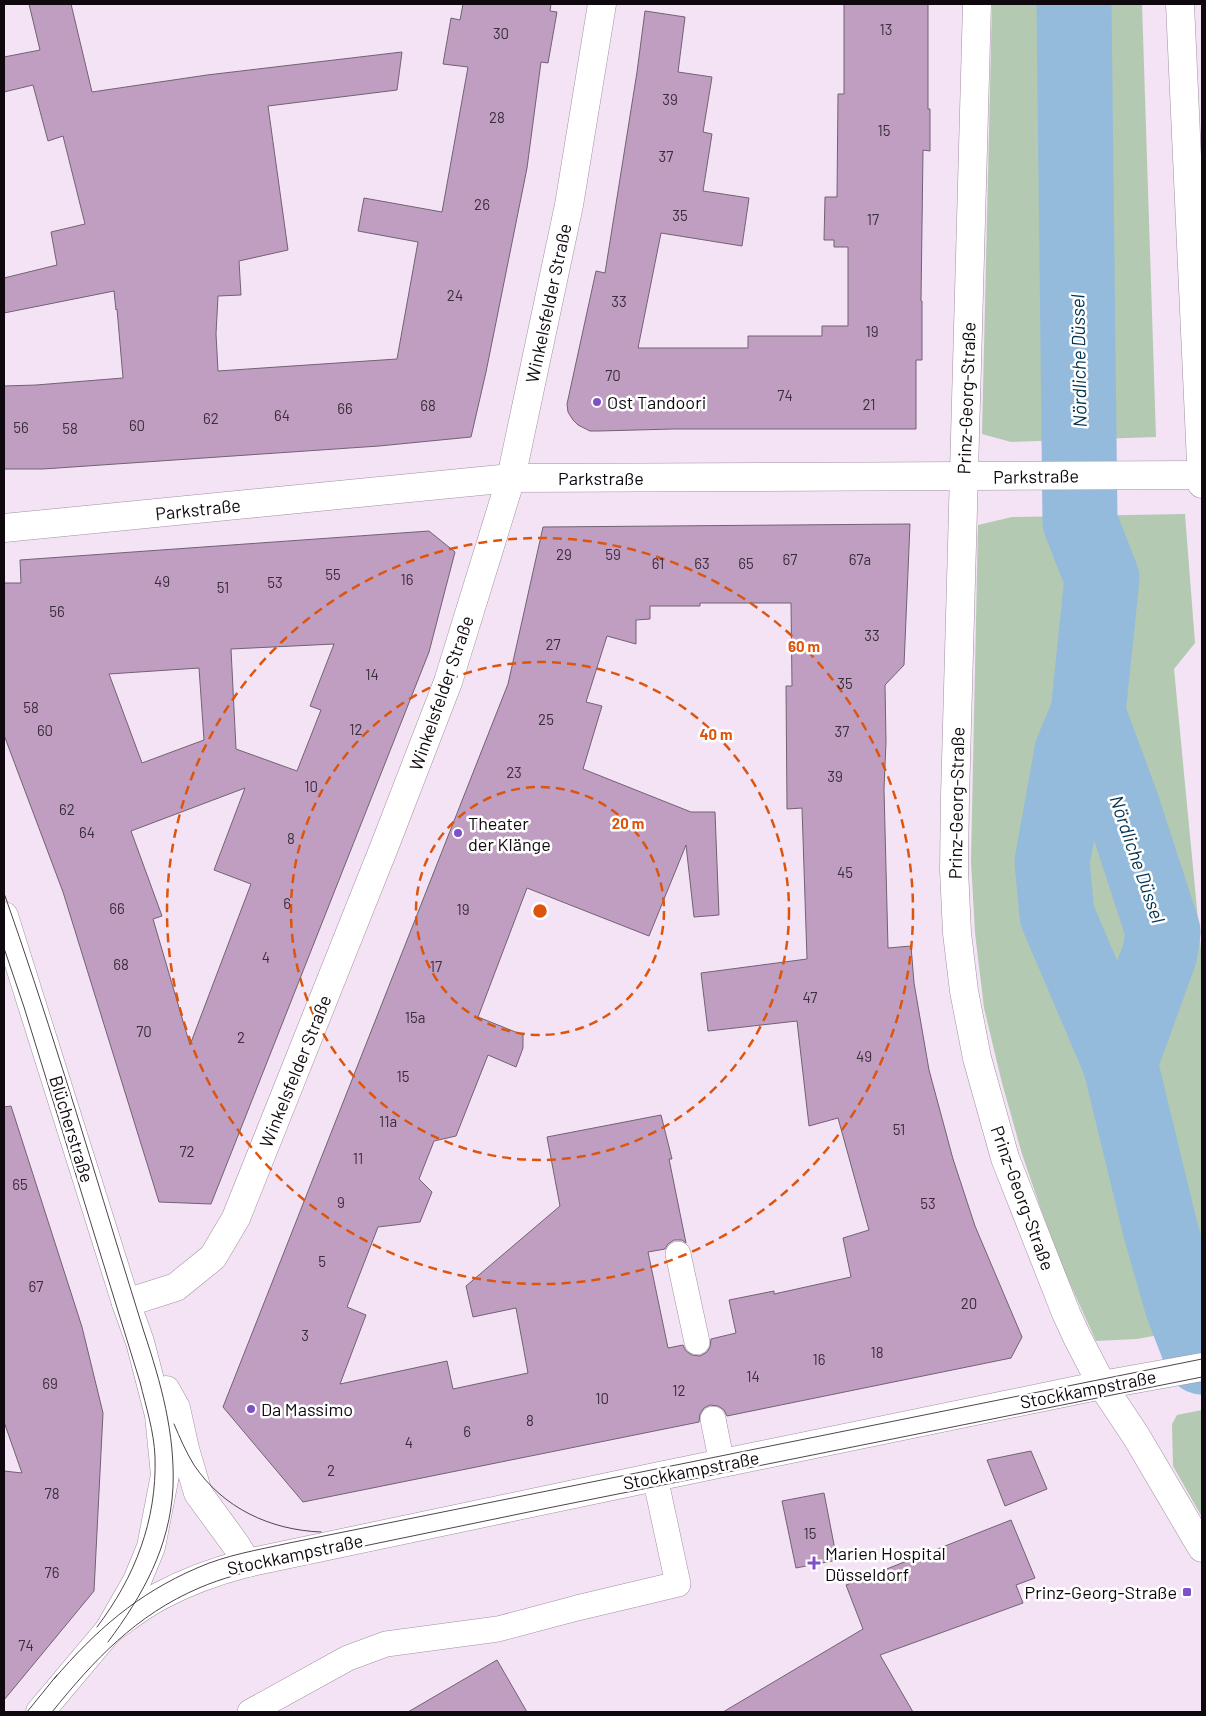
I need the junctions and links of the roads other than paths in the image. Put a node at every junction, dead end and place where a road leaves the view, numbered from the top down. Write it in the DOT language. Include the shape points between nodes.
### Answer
graph roads {
  1 [pos="602,4"];
  2 [pos="977,4"];
  3 [pos="1180,4"];
  4 [pos="1202,475"];
  5 [pos="964,476"];
  6 [pos="510,478"];
  7 [pos="1202,484"];
  8 [pos="4,528"];
  9 [pos="5,921"];
  10 [pos="678,1254"];
  11 [pos="126,1303"];
  12 [pos="140,1342"];
  13 [pos="697,1342"];
  14 [pos="1202,1367"];
  15 [pos="1102,1385"];
  16 [pos="713,1419"];
  17 [pos="722,1464"];
  18 [pos="655,1477"];
  19 [pos="1202,1548"];
  20 [pos="247,1563"];
  21 [pos="108,1630"];
  22 [pos="40,1712"];
  23 [pos="250,1712"];
  1 -- 6 [label="street, Winkelsfelder Straße" via="569,205"];
  2 -- 5 [label="street, Prinz-Georg-Straße"];
  3 -- 4 [label="street"];
  4 -- 5 [label="street, Parkstraße"];
  4 -- 7 [label="street"];
  5 -- 6 [label="street, Parkstraße"];
  5 -- 15 [label="street, Prinz-Georg-Straße" via="954,869 964,991 977,1058 1005,1158 1066,1313"];
  6 -- 8 [label="street, Parkstraße"];
  6 -- 11 [label="street, Winkelsfelder Straße" via="448,682 236,1218 213,1257 176,1287"];
  9 -- 11 [label="street, Blücherstraße"];
  10 -- 13 [label="lane"];
  11 -- 12 [label="street, Blücherstraße"];
  12 -- 20 [label="street" via="176,1408 198,1493"];
  12 -- 21 [label="street" via="159,1415 165,1476 151,1547 137,1581"];
  14 -- 15 [label="street, Stockkampstraße"];
  15 -- 17 [label="street, Stockkampstraße"];
  15 -- 19 [label="street, Prinz-Georg-Straße"];
  16 -- 17 [label="lane"];
  17 -- 18 [label="street, Stockkampstraße"];
  18 -- 20 [label="street, Stockkampstraße"];
  18 -- 23 [label="lane" via="678,1584 498,1629 386,1644 348,1658"];
  20 -- 21 [label="street, Stockkampstraße" via="214,1572 158,1596"];
  21 -- 22 [label="street"];
}
